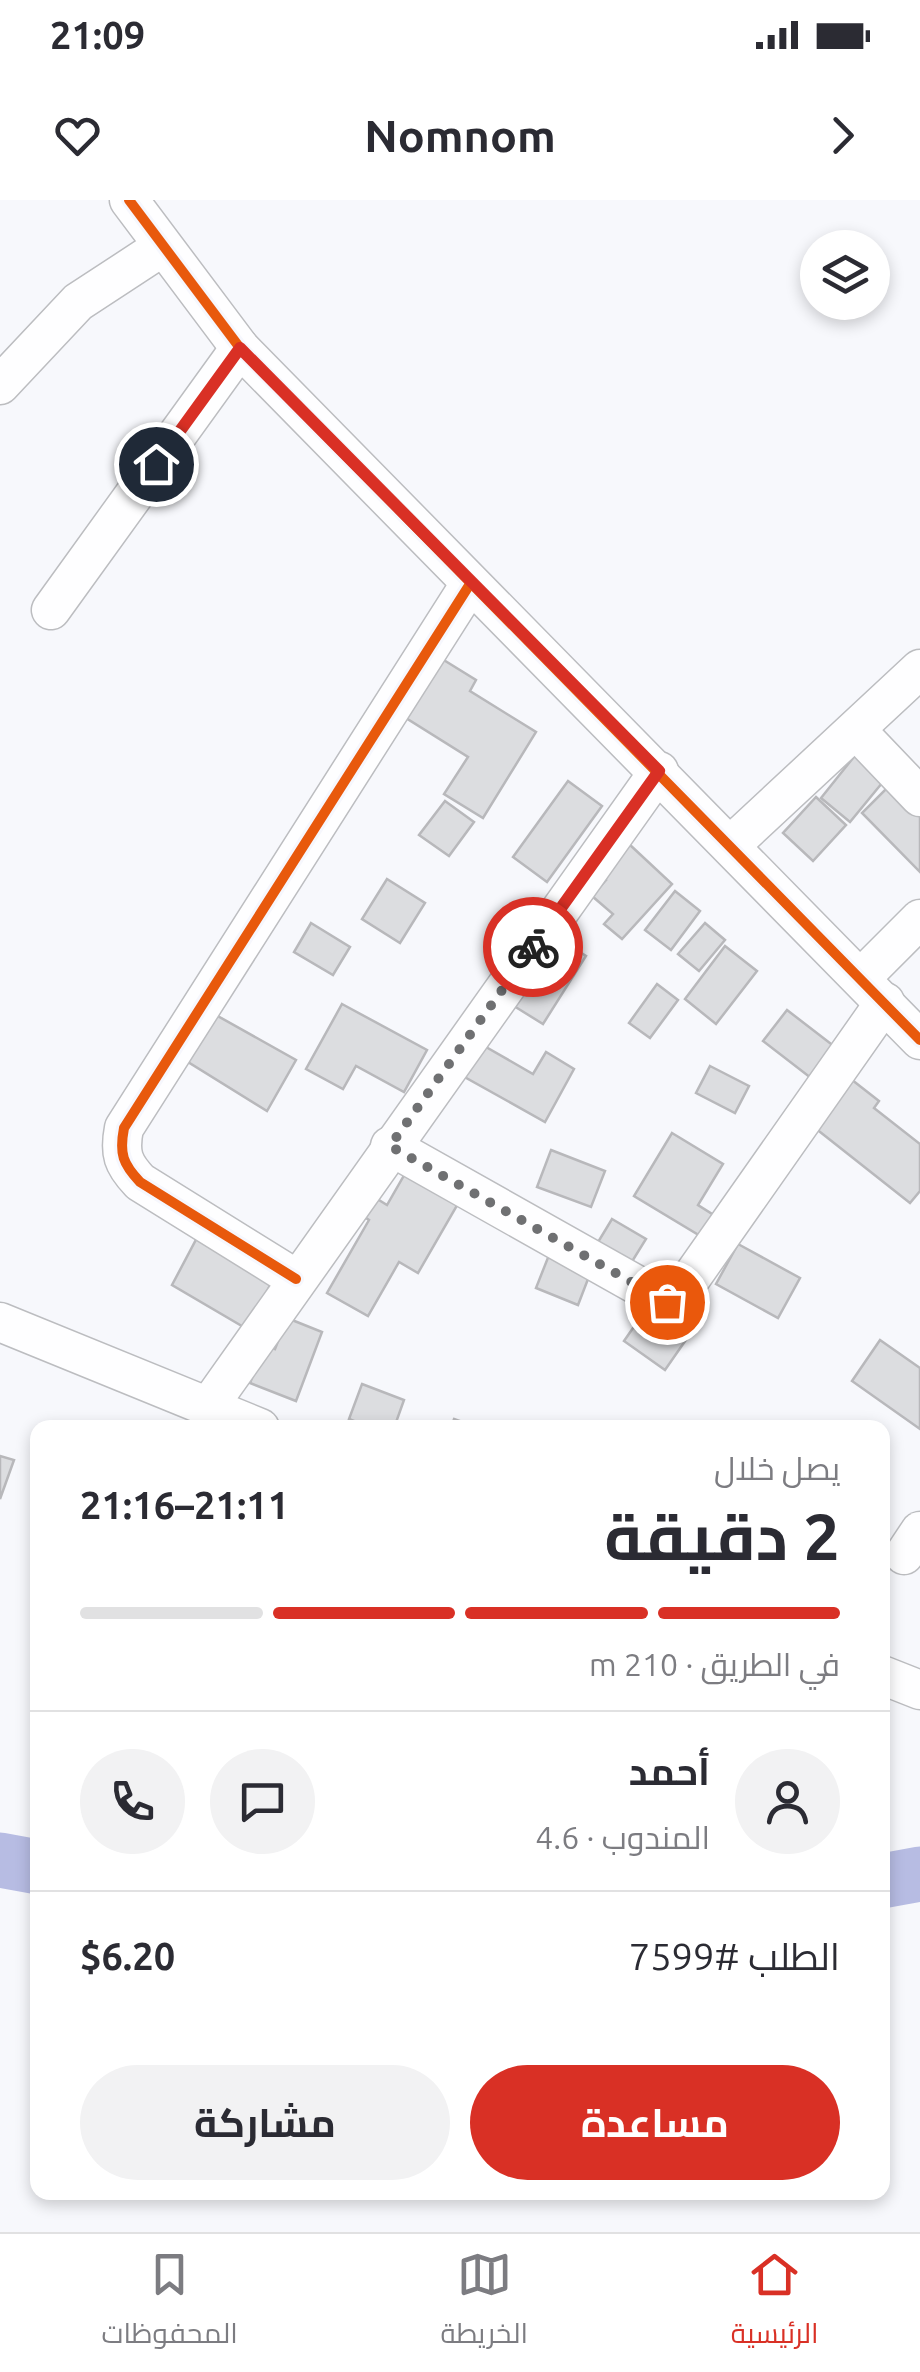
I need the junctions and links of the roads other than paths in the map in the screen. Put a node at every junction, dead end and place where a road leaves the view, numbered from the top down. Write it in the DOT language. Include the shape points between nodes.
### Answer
graph roads {
  1 [pos="129,200"];
  2 [pos="162,247"];
  3 [pos="240,348"];
  4 [pos="0,385"];
  5 [pos="470,584"];
  6 [pos="51,610"];
  7 [pos="920,669"];
  8 [pos="856,730"];
  9 [pos="659,771"];
  10 [pos="920,797"];
  11 [pos="732,844"];
  12 [pos="920,918"];
  13 [pos="873,989"];
  14 [pos="920,1040"];
  15 [pos="390,1146"];
  16 [pos="296,1279"];
  17 [pos="0,1322"];
  18 [pos="208,1407"];
  19 [pos="240,1420"];
  20 [pos="890,1677"];
  21 [pos="920,1690"];
  1 -- 2 [label="street"];
  2 -- 3 [label="street"];
  2 -- 4 [label="street" via="78,302"];
  3 -- 5 [label="street"];
  3 -- 6 [label="street"];
  5 -- 9 [label="street"];
  5 -- 16 [label="street" via="124,1128 119,1151 140,1182"];
  7 -- 8 [label="street"];
  8 -- 10 [label="street"];
  8 -- 11 [label="street"];
  9 -- 11 [label="street"];
  9 -- 15 [label="street"];
  11 -- 13 [label="street"];
  12 -- 13 [label="street"];
  13 -- 14 [label="street"];
  13 -- 15 [label="street" via="682,1291 667,1302"];
  15 -- 16 [label="street"];
  16 -- 18 [label="street"];
  17 -- 18 [label="street"];
  18 -- 19 [label="street"];
  20 -- 21 [label="street"];
}
